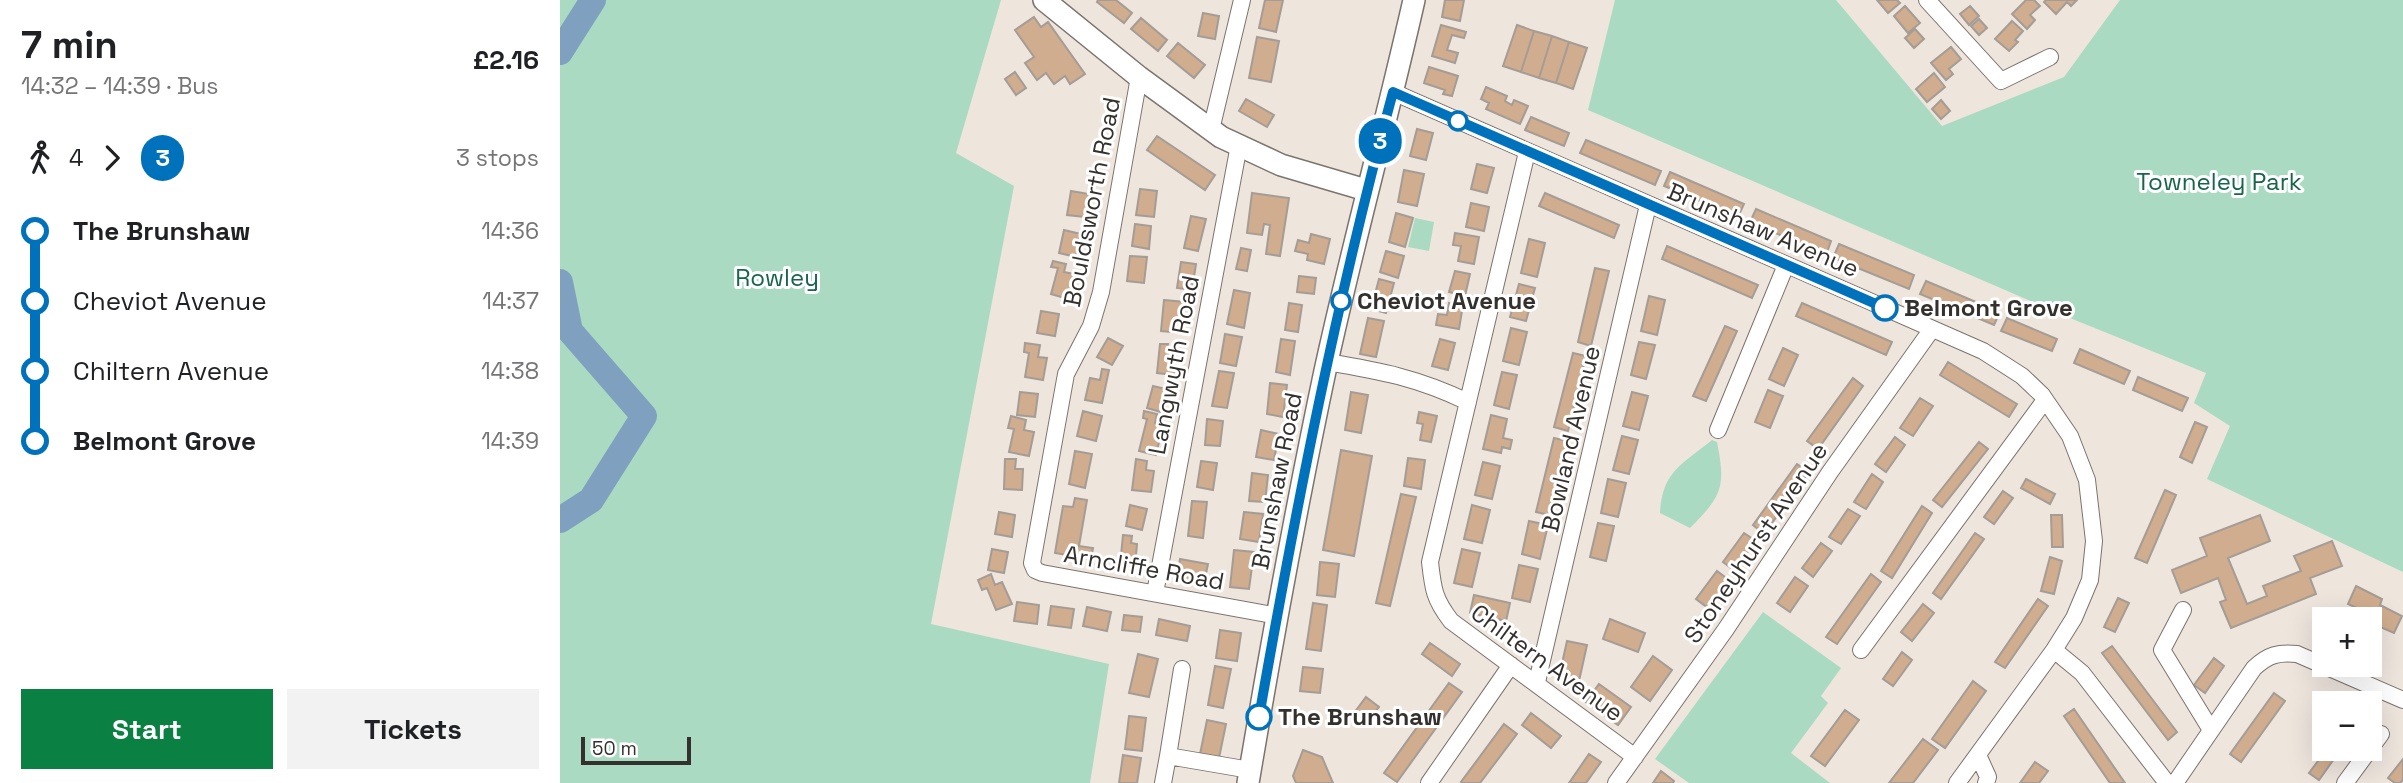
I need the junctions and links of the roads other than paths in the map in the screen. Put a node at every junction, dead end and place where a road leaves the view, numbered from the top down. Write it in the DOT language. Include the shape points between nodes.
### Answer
graph roads {
  1 [pos="1044,0"];
  2 [pos="1242,0"];
  3 [pos="1413,0"];
  4 [pos="1927,0"];
  5 [pos="1068,9"];
  6 [pos="2050,57"];
  7 [pos="1139,77"];
  8 [pos="1393,92"];
  9 [pos="1211,130"];
  10 [pos="1239,145"];
  11 [pos="1527,152"];
  12 [pos="1366,190"];
  13 [pos="1648,205"];
  14 [pos="1786,265"];
  15 [pos="1933,329"];
  16 [pos="1327,362"];
  17 [pos="2045,400"];
  18 [pos="1468,402"];
  19 [pos="1718,430"];
  20 [pos="1042,573"];
  21 [pos="1155,593"];
  22 [pos="2183,610"];
  23 [pos="1278,616"];
  24 [pos="1861,650"];
  25 [pos="2053,650"];
  26 [pos="1511,665"];
  27 [pos="1182,669"];
  28 [pos="1537,682"];
  29 [pos="2403,700"];
  30 [pos="2211,730"];
  31 [pos="1978,755"];
  32 [pos="1168,756"];
  33 [pos="1635,757"];
  34 [pos="2361,761"];
  35 [pos="1249,776"];
  36 [pos="1163,783"];
  37 [pos="1429,783"];
  38 [pos="1616,783"];
  39 [pos="1957,783"];
  40 [pos="1986,783"];
  41 [pos="2167,783"];
  42 [pos="2175,783"];
  43 [pos="2345,783"];
  1 -- 5 [label="street"];
  2 -- 9 [label="street"];
  3 -- 8 [label="street, Brunshaw Road"];
  4 -- 6 [label="street" via="2001,81"];
  5 -- 7 [label="street"];
  7 -- 9 [label="street"];
  7 -- 20 [label="street, Bouldsworth Road" via="1101,292 1091,326 1066,374 1032,563"];
  8 -- 11 [label="street, Brunshaw Avenue"];
  8 -- 12 [label="street, Brunshaw Road"];
  9 -- 10 [label="street"];
  10 -- 12 [label="street" via="1281,165"];
  10 -- 21 [label="street, Langwyth Road"];
  11 -- 13 [label="street, Brunshaw Avenue"];
  11 -- 18 [label="street, Chiltern Avenue"];
  12 -- 16 [label="street, Brunshaw Road"];
  13 -- 14 [label="street, Brunshaw Avenue"];
  13 -- 28 [label="street, Bowland Avenue"];
  14 -- 15 [label="street, Brunshaw Avenue"];
  14 -- 19 [label="street"];
  15 -- 17 [label="street, Brunshaw Avenue" via="1993,357 2022,376"];
  15 -- 33 [label="street, Stoneyhurst Avenue"];
  16 -- 18 [label="street" via="1384,371 1433,385"];
  16 -- 23 [label="street, Brunshaw Road"];
  17 -- 24 [label="street"];
  17 -- 25 [label="street, Brunshaw Avenue" via="2070,436 2087,480 2094,541 2090,580 2074,618"];
  18 -- 26 [label="street, Chiltern Avenue" via="1430,562 1433,584 1437,603 1451,621"];
  20 -- 21 [label="street, Arncliffe Road"];
  21 -- 23 [label="street, Arncliffe Road"];
  22 -- 30 [label="street" via="2162,650"];
  23 -- 35 [label="street, Brunshaw Road"];
  25 -- 31 [label="street, Brunshaw Avenue"];
  25 -- 41 [label="street" via="2082,673"];
  26 -- 28 [label="street, Chiltern Avenue"];
  26 -- 37 [label="street"];
  27 -- 32 [label="street"];
  28 -- 33 [label="street, Chiltern Avenue"];
  29 -- 30 [label="street" via="2297,654 2280,652 2254,668"];
  30 -- 42 [label="street"];
  31 -- 39 [label="street, Brunshaw Avenue"];
  31 -- 40 [label="street" via="1988,777"];
  32 -- 35 [label="street"];
  32 -- 36 [label="street"];
  33 -- 38 [label="street, Stoneyhurst Avenue"];
  34 -- 43 [label="street"];
}
